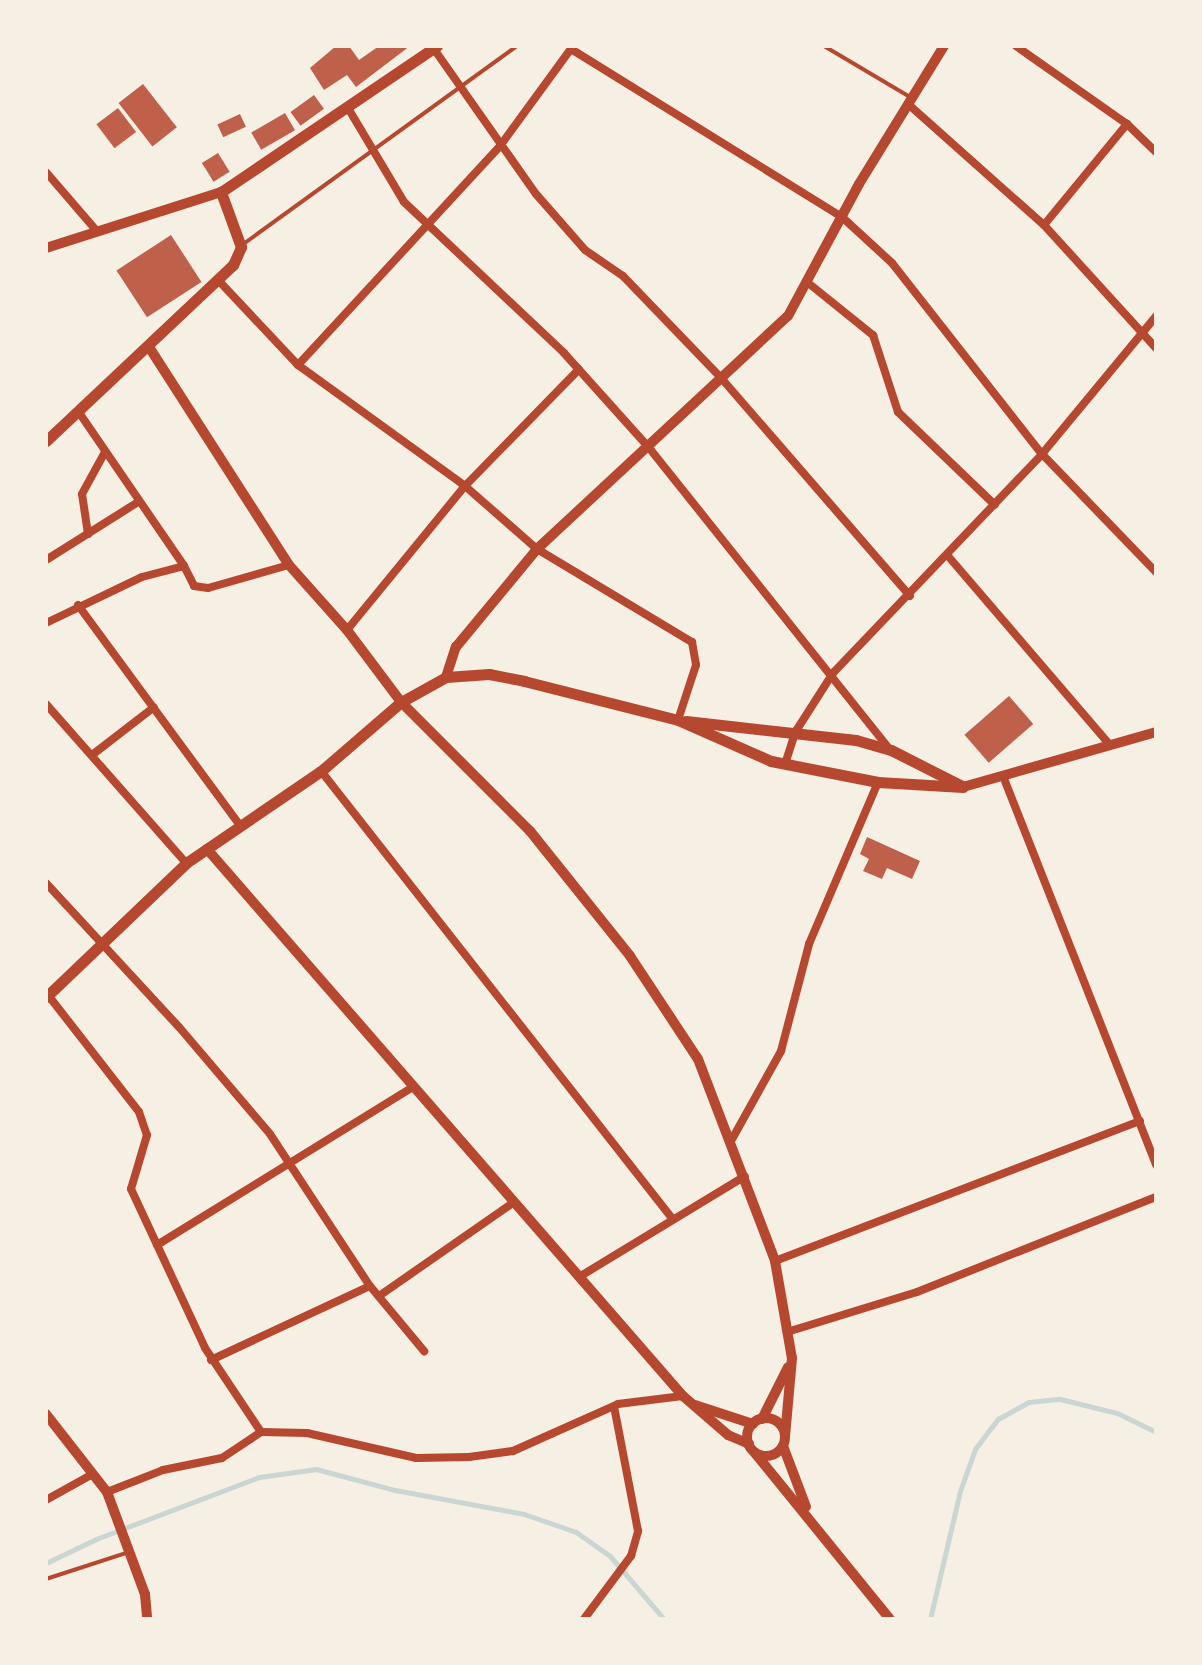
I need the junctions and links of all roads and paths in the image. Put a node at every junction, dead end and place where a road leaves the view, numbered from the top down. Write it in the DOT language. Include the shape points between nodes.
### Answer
graph roads {
  1 [pos="517,46"];
  2 [pos="824,46"];
  3 [pos="944,46"];
  4 [pos="1016,46"];
  5 [pos="435,47"];
  6 [pos="572,48"];
  7 [pos="462,88"];
  8 [pos="910,101"];
  9 [pos="348,108"];
  10 [pos="1127,124"];
  11 [pos="500,146"];
  12 [pos="373,150"];
  13 [pos="1156,152"];
  14 [pos="46,172"];
  15 [pos="221,192"];
  16 [pos="842,217"];
  17 [pos="428,224"];
  18 [pos="1044,225"];
  19 [pos="95,229"];
  20 [pos="241,247"];
  21 [pos="46,248"];
  22 [pos="219,281"];
  23 [pos="807,282"];
  24 [pos="1156,316"];
  25 [pos="1142,333"];
  26 [pos="149,347"];
  27 [pos="1156,348"];
  28 [pos="298,365"];
  29 [pos="579,369"];
  30 [pos="722,379"];
  31 [pos="78,411"];
  32 [pos="46,441"];
  33 [pos="650,449"];
  34 [pos="105,452"];
  35 [pos="1042,454"];
  36 [pos="465,486"];
  37 [pos="138,502"];
  38 [pos="995,505"];
  39 [pos="88,534"];
  40 [pos="537,549"];
  41 [pos="948,556"];
  42 [pos="46,560"];
  43 [pos="289,565"];
  44 [pos="184,566"];
  45 [pos="1156,572"];
  46 [pos="910,596"];
  47 [pos="78,605"];
  48 [pos="46,623"];
  49 [pos="347,630"];
  50 [pos="833,673"];
  51 [pos="446,677"];
  52 [pos="401,702"];
  53 [pos="46,704"];
  54 [pos="154,707"];
  55 [pos="678,720"];
  56 [pos="796,731"];
  57 [pos="1156,732"];
  58 [pos="1110,745"];
  59 [pos="891,750"];
  60 [pos="92,755"];
  61 [pos="785,764"];
  62 [pos="321,771"];
  63 [pos="1003,776"];
  64 [pos="878,782"];
  65 [pos="963,787"];
  66 [pos="239,824"];
  67 [pos="207,849"];
  68 [pos="186,863"];
  69 [pos="46,883"];
  70 [pos="104,944"];
  71 [pos="47,996"];
  72 [pos="413,1087"];
  73 [pos="1140,1121"];
  74 [pos="731,1141"];
  75 [pos="289,1163"];
  76 [pos="1156,1165"];
  77 [pos="745,1176"];
  78 [pos="1156,1197"];
  79 [pos="514,1202"];
  80 [pos="671,1217"];
  81 [pos="157,1245"];
  82 [pos="775,1261"];
  83 [pos="579,1277"];
  84 [pos="370,1286"];
  85 [pos="379,1296"];
  86 [pos="787,1332"];
  87 [pos="424,1351"];
  88 [pos="792,1358"];
  89 [pos="211,1360"];
  90 [pos="683,1396"];
  91 [pos="693,1404"];
  92 [pos="614,1406"];
  93 [pos="46,1414"];
  94 [pos="757,1421"];
  95 [pos="261,1432"];
  96 [pos="784,1441"];
  97 [pos="752,1448"];
  98 [pos="93,1474"];
  99 [pos="107,1492"];
  100 [pos="46,1500"];
  101 [pos="811,1516"];
  102 [pos="130,1548"];
  103 [pos="46,1579"];
  104 [pos="147,1619"];
  105 [pos="584,1619"];
  106 [pos="890,1619"];
  1 -- 7 [label="lane"];
  2 -- 8 [label="lane"];
  3 -- 8 [label="street"];
  4 -- 10 [label="street"];
  5 -- 7 [label="street"];
  5 -- 9 [label="main road"];
  6 -- 11 [label="street"];
  6 -- 16 [label="street"];
  7 -- 11 [label="street"];
  7 -- 12 [label="lane"];
  8 -- 16 [label="street"];
  8 -- 18 [label="street"];
  9 -- 12 [label="street"];
  9 -- 15 [label="main road"];
  10 -- 13 [label="street"];
  10 -- 18 [label="street"];
  11 -- 17 [label="street"];
  11 -- 30 [label="street" via="585,250 623,276"];
  12 -- 17 [label="street" via="404,202"];
  12 -- 20 [label="lane"];
  14 -- 19 [label="street"];
  15 -- 19 [label="street"];
  15 -- 20 [label="main road"];
  16 -- 23 [label="street"];
  16 -- 35 [label="street" via="892,263"];
  17 -- 28 [label="street"];
  17 -- 29 [label="street"];
  18 -- 25 [label="street"];
  19 -- 21 [label="street"];
  20 -- 22 [label="main road"];
  22 -- 26 [label="main road"];
  22 -- 28 [label="street"];
  23 -- 30 [label="street" via="788,316"];
  23 -- 38 [label="street" via="873,335 898,412"];
  24 -- 25 [label="street"];
  25 -- 27 [label="street"];
  25 -- 35 [label="street"];
  26 -- 31 [label="main road"];
  26 -- 43 [label="street"];
  28 -- 36 [label="street"];
  29 -- 33 [label="street"];
  29 -- 36 [label="street"];
  30 -- 33 [label="street"];
  30 -- 46 [label="street"];
  31 -- 32 [label="main road"];
  31 -- 34 [label="street"];
  33 -- 40 [label="street"];
  33 -- 50 [label="street"];
  34 -- 37 [label="street"];
  34 -- 39 [label="street" via="82,494"];
  35 -- 38 [label="street"];
  35 -- 45 [label="street"];
  36 -- 40 [label="street"];
  36 -- 49 [label="street"];
  37 -- 39 [label="street"];
  37 -- 44 [label="street"];
  38 -- 41 [label="street"];
  39 -- 42 [label="street"];
  40 -- 51 [label="street" via="456,647"];
  40 -- 55 [label="street" via="692,642 696,665"];
  41 -- 46 [label="street"];
  41 -- 58 [label="street"];
  43 -- 44 [label="street" via="208,588 194,586"];
  43 -- 49 [label="street"];
  44 -- 47 [label="street" via="142,577"];
  46 -- 50 [label="street"];
  47 -- 48 [label="street"];
  47 -- 54 [label="street"];
  49 -- 52 [label="street"];
  50 -- 56 [label="street"];
  50 -- 59 [label="street"];
  51 -- 52 [label="main road"];
  51 -- 55 [label="main road" via="489,674"];
  52 -- 62 [label="main road"];
  52 -- 74 [label="street" via="530,831 630,956 698,1059"];
  53 -- 60 [label="street"];
  54 -- 60 [label="street"];
  54 -- 66 [label="street"];
  55 -- 56 [label="main road"];
  55 -- 61 [label="main road"];
  56 -- 59 [label="main road"];
  56 -- 61 [label="street"];
  57 -- 58 [label="street"];
  58 -- 63 [label="street"];
  59 -- 65 [label="main road"];
  60 -- 68 [label="street"];
  61 -- 64 [label="main road"];
  62 -- 66 [label="main road"];
  62 -- 80 [label="street"];
  63 -- 65 [label="street"];
  63 -- 73 [label="street"];
  64 -- 65 [label="main road"];
  64 -- 74 [label="street" via="809,944 781,1051"];
  66 -- 67 [label="main road"];
  67 -- 68 [label="main road"];
  67 -- 72 [label="street"];
  68 -- 70 [label="main road"];
  69 -- 70 [label="street"];
  70 -- 71 [label="main road"];
  70 -- 75 [label="street" via="199,1050"];
  71 -- 81 [label="street" via="139,1112 147,1135 131,1189"];
  72 -- 75 [label="street"];
  72 -- 79 [label="street"];
  73 -- 76 [label="street"];
  73 -- 82 [label="street"];
  74 -- 77 [label="street"];
  75 -- 81 [label="street"];
  75 -- 84 [label="street"];
  77 -- 80 [label="street"];
  77 -- 82 [label="street"];
  78 -- 86 [label="street" via="917,1292"];
  79 -- 83 [label="street"];
  79 -- 85 [label="street"];
  80 -- 83 [label="street"];
  81 -- 89 [label="street"];
  82 -- 86 [label="street"];
  83 -- 90 [label="street"];
  84 -- 85 [label="street"];
  84 -- 89 [label="street"];
  85 -- 87 [label="street"];
  86 -- 88 [label="street"];
  88 -- 94 [label="street"];
  88 -- 96 [label="street"];
  89 -- 95 [label="street"];
  90 -- 91 [label="street"];
  90 -- 92 [label="street"];
  91 -- 94 [label="street"];
  91 -- 97 [label="street"];
  92 -- 95 [label="street" via="513,1451 469,1457 416,1458 307,1433"];
  92 -- 105 [label="street" via="638,1531 631,1556"];
  93 -- 98 [label="street"];
  94 -- 96 [label="street" via="781,1426"];
  94 -- 97 [label="street"];
  95 -- 99 [label="street" via="222,1458 163,1470"];
  96 -- 97 [label="street" via="765,1456"];
  96 -- 101 [label="street"];
  97 -- 101 [label="street"];
  98 -- 99 [label="street"];
  98 -- 100 [label="street"];
  99 -- 102 [label="street"];
  101 -- 106 [label="street"];
  102 -- 103 [label="lane"];
  102 -- 104 [label="street"];
}
